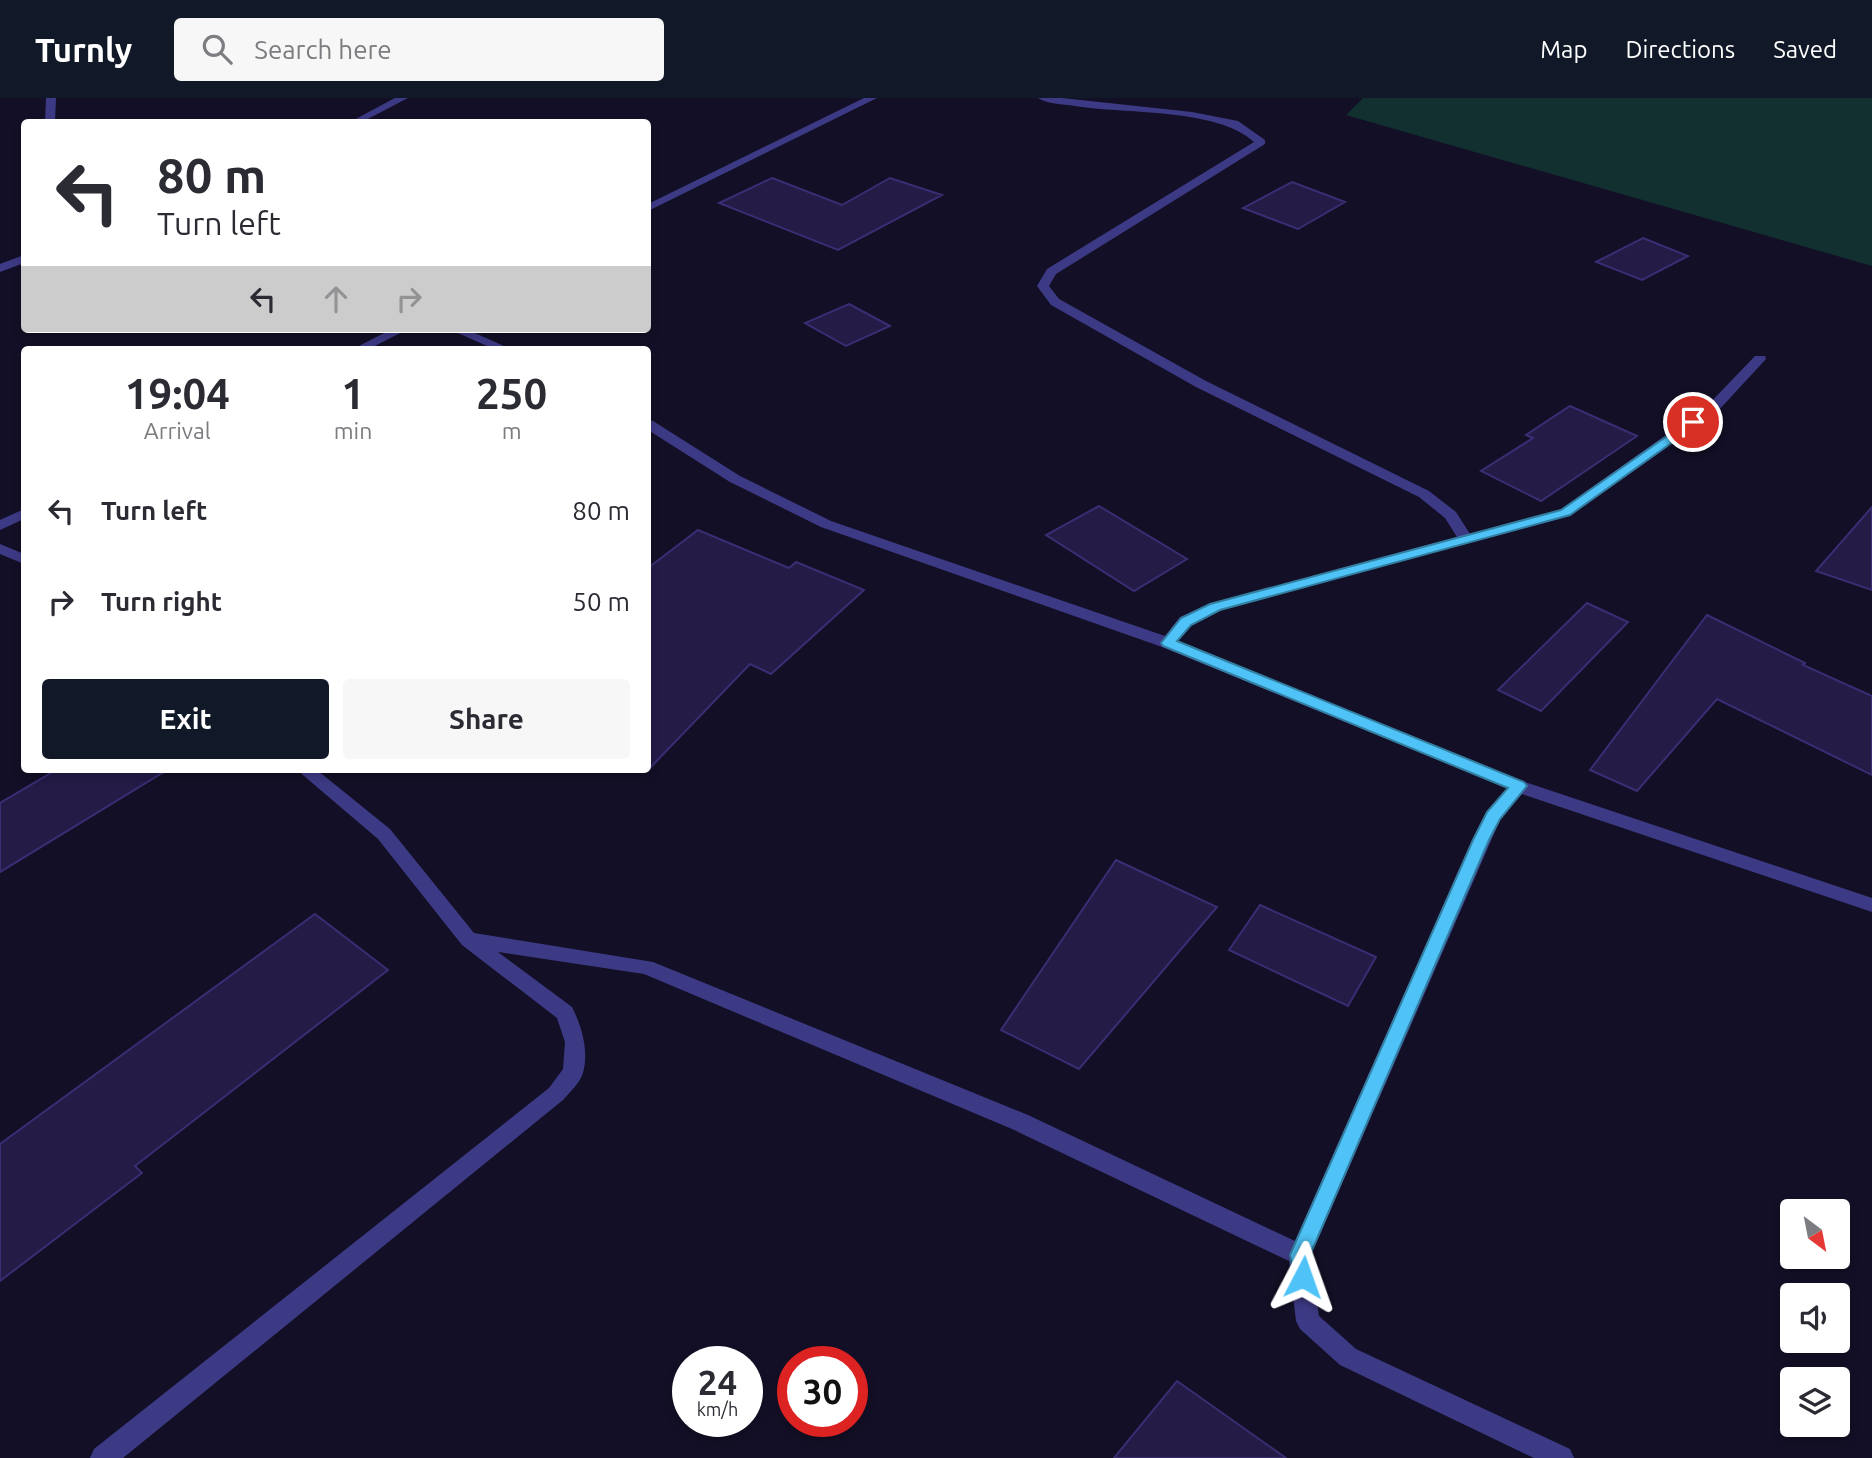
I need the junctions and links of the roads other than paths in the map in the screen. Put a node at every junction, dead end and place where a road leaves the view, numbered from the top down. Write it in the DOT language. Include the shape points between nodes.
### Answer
graph roads {
  1 [pos="51,98"];
  2 [pos="403,98"];
  3 [pos="872,98"];
  4 [pos="1043,98"];
  5 [pos="50,119"];
  6 [pos="361,119"];
  7 [pos="651,207"];
  8 [pos="21,260"];
  9 [pos="0,268"];
  10 [pos="393,333"];
  11 [pos="465,333"];
  12 [pos="366,346"];
  13 [pos="497,346"];
  14 [pos="1760,359"];
  15 [pos="651,426"];
  16 [pos="21,515"];
  17 [pos="0,526"];
  18 [pos="1466,540"];
  19 [pos="0,548"];
  20 [pos="21,558"];
  21 [pos="1168,643"];
  22 [pos="310,773"];
  23 [pos="1519,786"];
  24 [pos="1872,905"];
  25 [pos="469,940"];
  26 [pos="1300,1255"];
  27 [pos="103,1458"];
  28 [pos="1561,1458"];
  1 -- 5 [label="street"];
  2 -- 6 [label="street"];
  3 -- 7 [label="street"];
  4 -- 18 [label="street" via="1234,123 1261,142 1051,272 1043,286 1055,302 1201,384 1424,494 1451,515"];
  8 -- 9 [label="street"];
  10 -- 12 [label="street"];
  11 -- 13 [label="street"];
  14 -- 18 [label="street" via="1712,409 1565,513"];
  15 -- 21 [label="street" via="735,480 826,524"];
  16 -- 17 [label="street"];
  18 -- 21 [label="street" via="1215,607 1186,621"];
  19 -- 20 [label="street"];
  21 -- 23 [label="street"];
  22 -- 25 [label="street" via="384,834"];
  23 -- 24 [label="street"];
  23 -- 26 [label="street" via="1493,816 1481,840"];
  25 -- 26 [label="street" via="646,967 1020,1122"];
  25 -- 27 [label="street" via="565,1013 575,1042 573,1072 556,1094"];
  26 -- 28 [label="street" via="1308,1321 1349,1357"];
}
